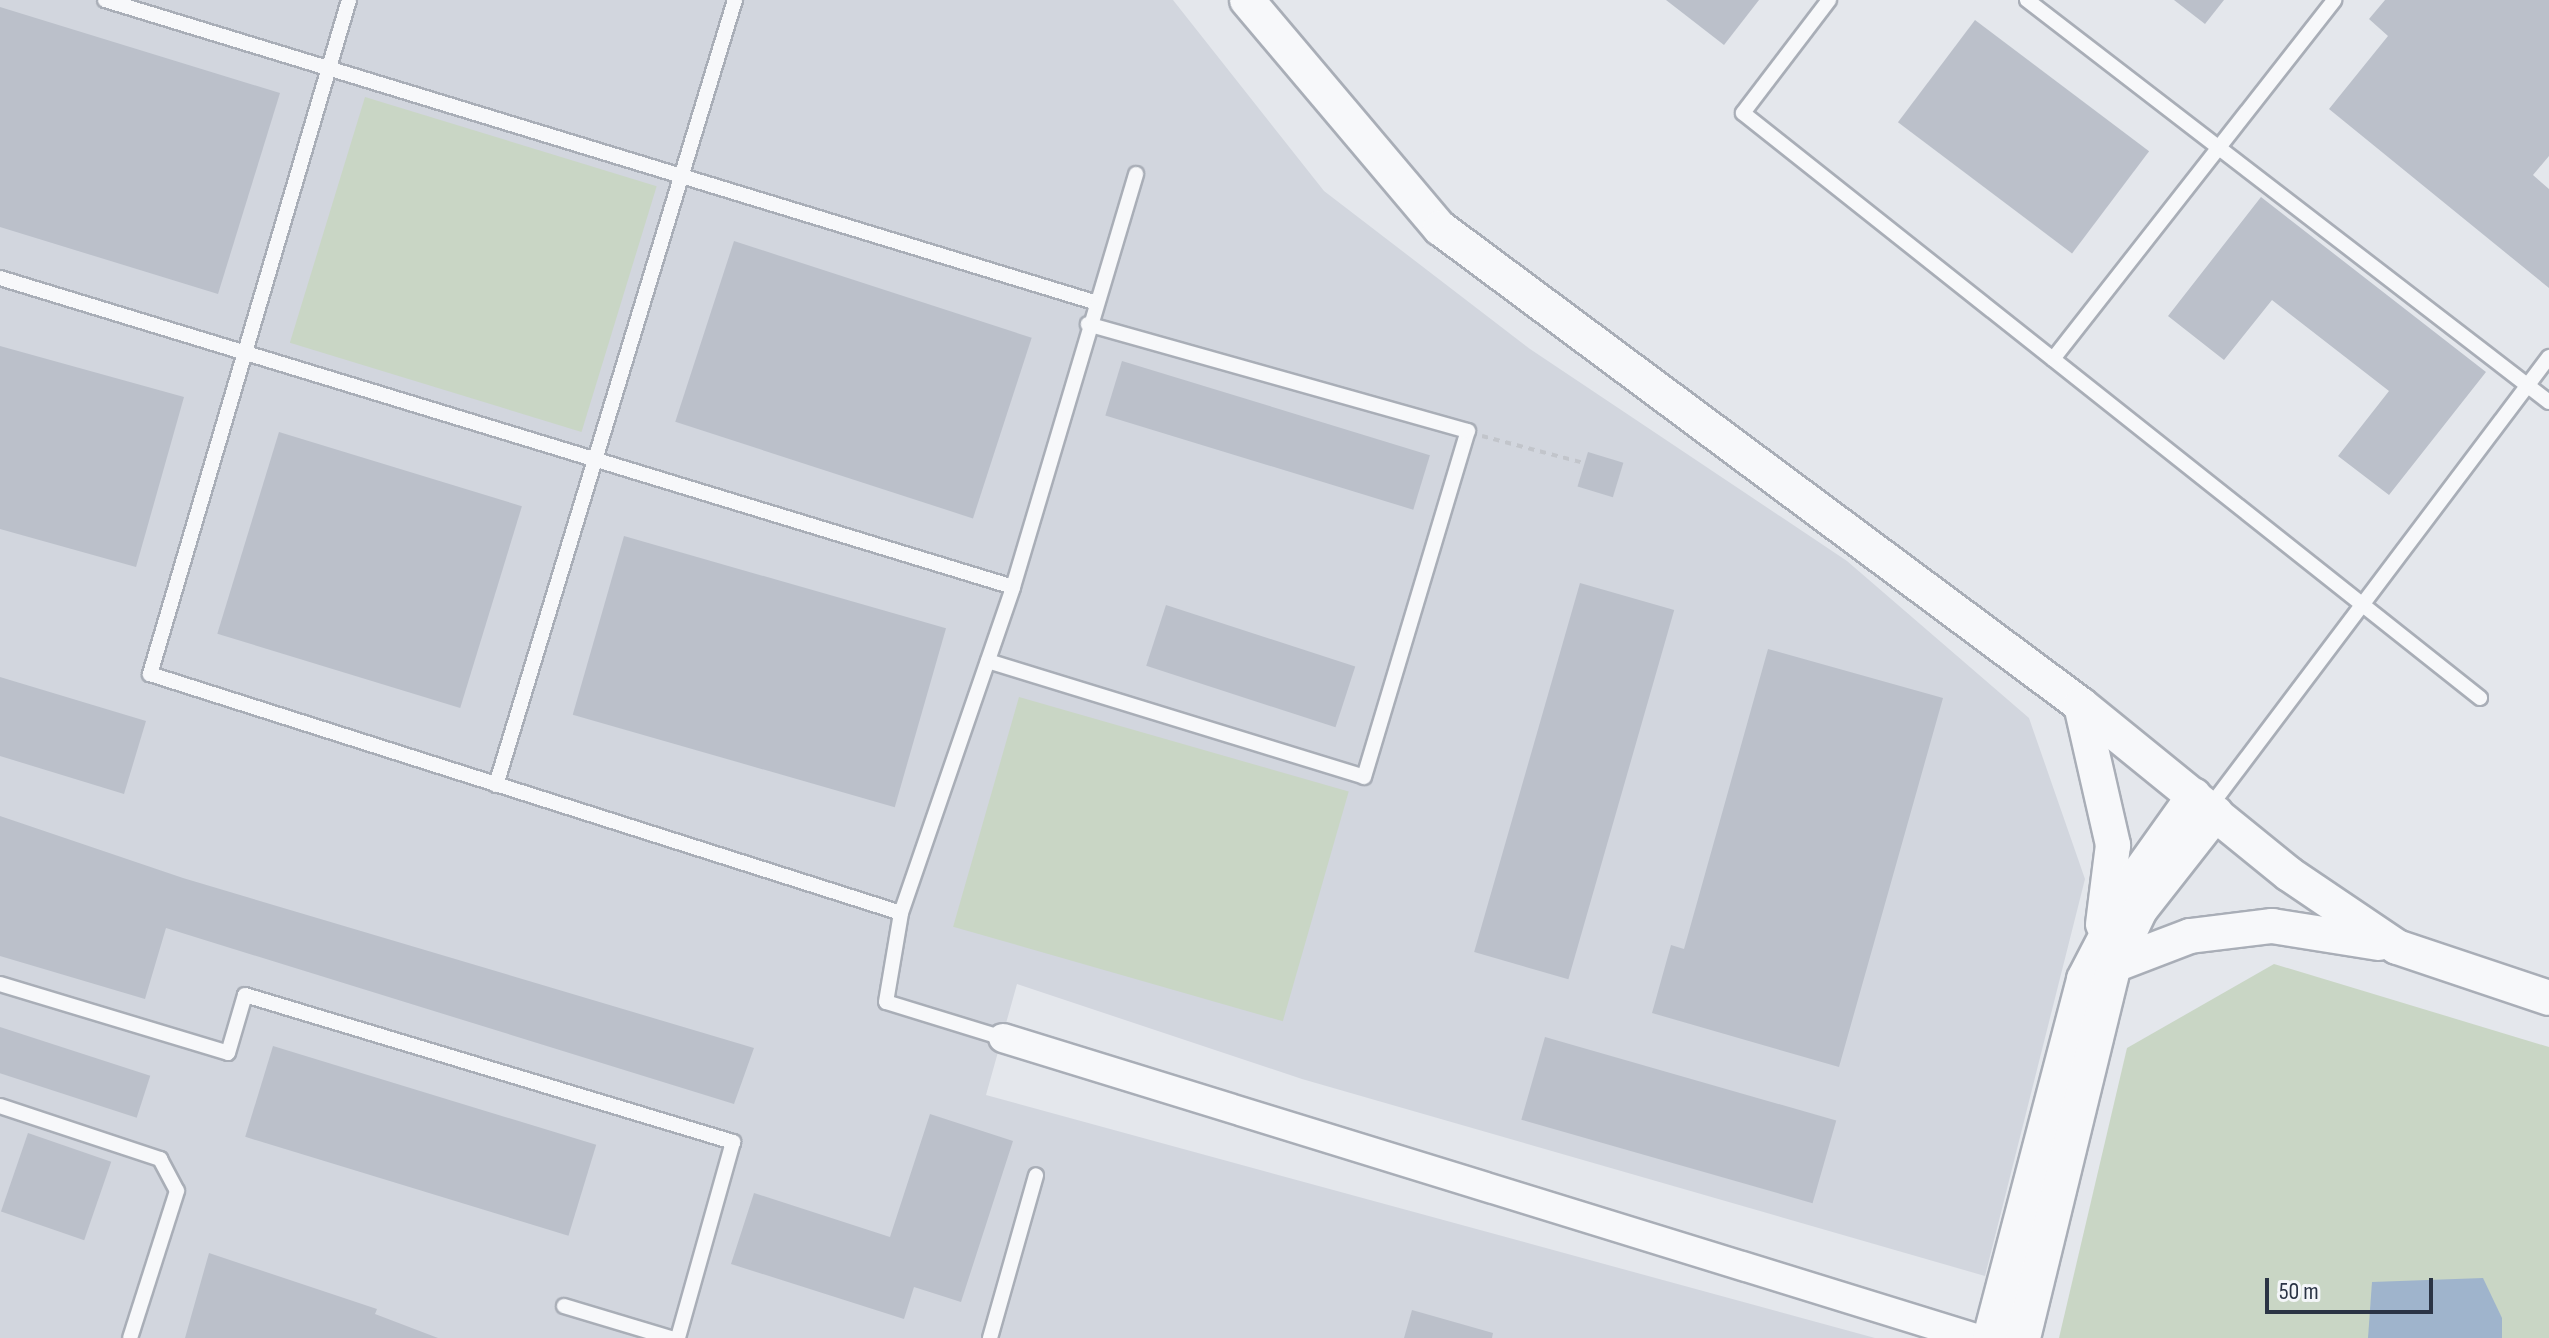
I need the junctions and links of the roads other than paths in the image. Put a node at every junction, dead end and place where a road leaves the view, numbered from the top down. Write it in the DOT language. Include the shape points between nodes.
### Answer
graph roads {
  1 [pos="105,0"];
  2 [pos="349,0"];
  3 [pos="735,0"];
  4 [pos="1247,0"];
  5 [pos="1829,0"];
  6 [pos="2027,0"];
  7 [pos="2334,0"];
  8 [pos="329,65"];
  9 [pos="2219,148"];
  10 [pos="681,173"];
  11 [pos="1136,174"];
  12 [pos="0,278"];
  13 [pos="1094,302"];
  14 [pos="1088,324"];
  15 [pos="244,354"];
  16 [pos="2549,357"];
  17 [pos="2053,359"];
  18 [pos="2528,386"];
  19 [pos="2549,402"];
  20 [pos="594,459"];
  21 [pos="1013,587"];
  22 [pos="2362,605"];
  23 [pos="988,661"];
  24 [pos="2480,698"];
  25 [pos="2081,705"];
  26 [pos="496,785"];
  27 [pos="2207,806"];
  28 [pos="901,913"];
  29 [pos="2397,947"];
  30 [pos="2108,952"];
  31 [pos="0,984"];
  32 [pos="2549,998"];
  33 [pos="1003,1038"];
  34 [pos="0,1106"];
  35 [pos="1036,1175"];
  36 [pos="564,1306"];
  37 [pos="130,1338"];
  38 [pos="671,1338"];
  39 [pos="678,1338"];
  40 [pos="990,1338"];
  41 [pos="1976,1338"];
  42 [pos="1990,1338"];
  43 [pos="2023,1338"];
  1 -- 8 [label="lane"];
  2 -- 8 [label="lane"];
  3 -- 10 [label="lane"];
  4 -- 25 [label="street" via="1440,228"];
  5 -- 17 [label="lane" via="1743,113"];
  6 -- 9 [label="lane"];
  7 -- 9 [label="lane"];
  8 -- 10 [label="lane"];
  8 -- 15 [label="lane"];
  9 -- 17 [label="lane"];
  9 -- 18 [label="lane"];
  10 -- 13 [label="lane"];
  10 -- 20 [label="lane"];
  11 -- 13 [label="lane"];
  12 -- 15 [label="lane"];
  13 -- 14 [label="lane"];
  14 -- 21 [label="lane"];
  14 -- 23 [label="lane" via="1468,431 1364,777"];
  15 -- 20 [label="lane"];
  15 -- 26 [label="lane" via="150,674"];
  16 -- 18 [label="lane"];
  17 -- 22 [label="lane"];
  18 -- 19 [label="lane"];
  18 -- 22 [label="lane"];
  20 -- 21 [label="lane"];
  20 -- 26 [label="lane"];
  21 -- 23 [label="lane"];
  22 -- 24 [label="lane"];
  22 -- 27 [label="lane"];
  23 -- 28 [label="lane"];
  25 -- 27 [label="street"];
  25 -- 30 [label="street" via="2113,845"];
  26 -- 28 [label="lane"];
  27 -- 29 [label="street" via="2289,874"];
  27 -- 30 [label="street"];
  28 -- 33 [label="lane" via="886,1002"];
  29 -- 30 [label="street" via="2272,926"];
  29 -- 32 [label="street"];
  30 -- 42 [label="street" via="2084,979"];
  30 -- 43 [label="street"];
  31 -- 39 [label="lane" via="228,1053 245,995 733,1142"];
  33 -- 41 [label="street"];
  34 -- 37 [label="lane" via="160,1159 177,1191"];
  35 -- 40 [label="lane"];
  36 -- 38 [label="lane"];
}
